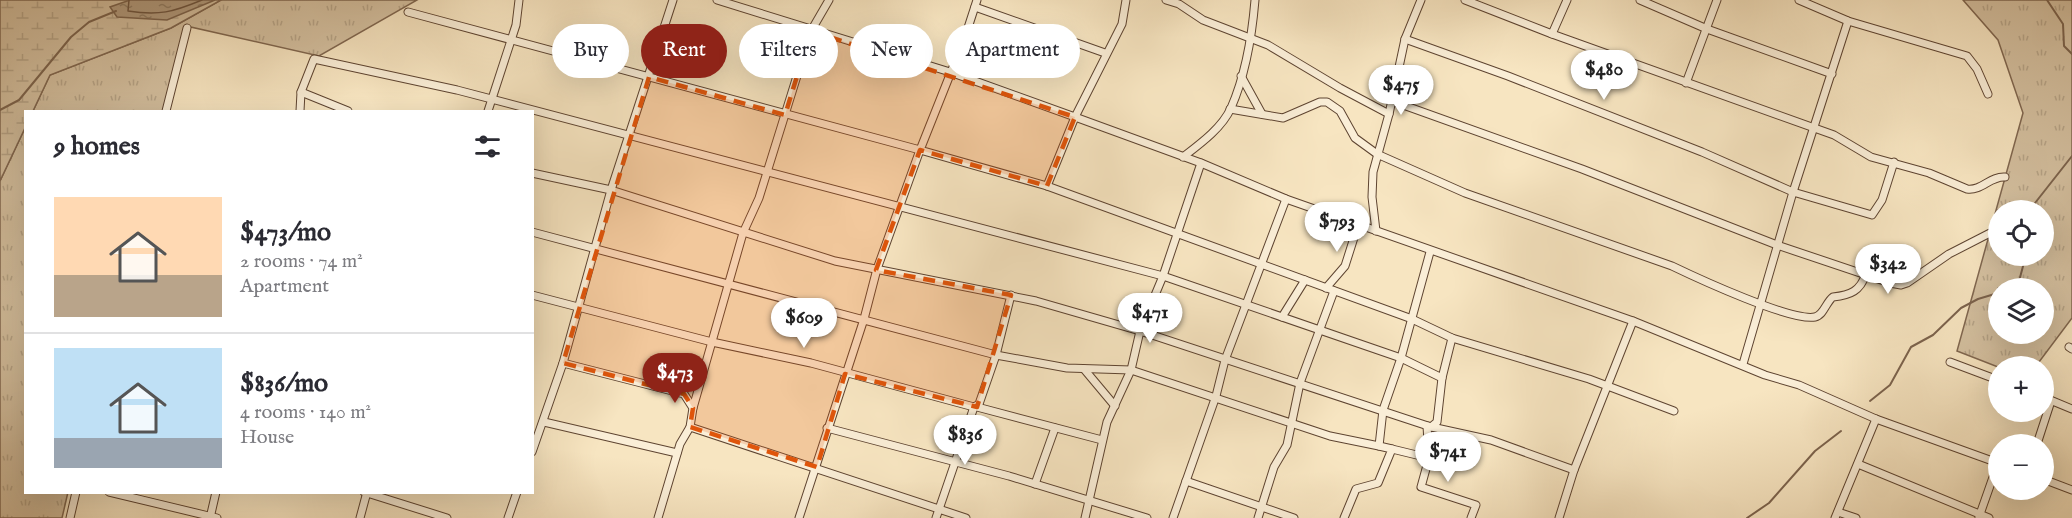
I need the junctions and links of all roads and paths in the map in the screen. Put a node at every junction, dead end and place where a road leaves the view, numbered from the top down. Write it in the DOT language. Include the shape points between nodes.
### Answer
graph roads {
  1 [pos="519,0"];
  2 [pos="673,0"];
  3 [pos="717,0"];
  4 [pos="828,0"];
  5 [pos="1126,0"];
  6 [pos="1166,0"];
  7 [pos="1255,0"];
  8 [pos="1421,0"];
  9 [pos="1465,0"];
  10 [pos="1567,0"];
  11 [pos="1640,0"];
  12 [pos="1717,0"];
  13 [pos="1799,0"];
  14 [pos="976,4"];
  15 [pos="408,12"];
  16 [pos="1848,21"];
  17 [pos="666,24"];
  18 [pos="792,24"];
  19 [pos="814,24"];
  20 [pos="968,24"];
  21 [pos="187,28"];
  22 [pos="1707,29"];
  23 [pos="1551,34"];
  24 [pos="838,38"];
  25 [pos="1252,38"];
  26 [pos="511,39"];
  27 [pos="1405,39"];
  28 [pos="1106,53"];
  29 [pos="945,70"];
  30 [pos="1832,74"];
  31 [pos="641,75"];
  32 [pos="1241,76"];
  33 [pos="649,78"];
  34 [pos="653,78"];
  35 [pos="796,78"];
  36 [pos="948,78"];
  37 [pos="967,78"];
  38 [pos="1686,83"];
  39 [pos="301,92"];
  40 [pos="1988,94"];
  41 [pos="492,100"];
  42 [pos="1392,101"];
  43 [pos="1230,109"];
  44 [pos="166,110"];
  45 [pos="300,110"];
  46 [pos="346,110"];
  47 [pos="488,110"];
  48 [pos="530,110"];
  49 [pos="534,111"];
  50 [pos="1262,114"];
  51 [pos="1389,114"];
  52 [pos="785,115"];
  53 [pos="1075,117"];
  54 [pos="1813,130"];
  55 [pos="629,136"];
  56 [pos="920,150"];
  57 [pos="1377,154"];
  58 [pos="1183,157"];
  59 [pos="1894,162"];
  60 [pos="1201,163"];
  61 [pos="766,171"];
  62 [pos="534,173"];
  63 [pos="2005,177"];
  64 [pos="1047,186"];
  65 [pos="611,190"];
  66 [pos="1793,192"];
  67 [pos="1286,199"];
  68 [pos="900,207"];
  69 [pos="1358,225"];
  70 [pos="1376,231"];
  71 [pos="743,232"];
  72 [pos="534,233"];
  73 [pos="1177,233"];
  74 [pos="1988,235"];
  75 [pos="1777,245"];
  76 [pos="596,249"];
  77 [pos="1430,252"];
  78 [pos="1261,265"];
  79 [pos="877,269"];
  80 [pos="1866,274"];
  81 [pos="1163,276"];
  82 [pos="1305,280"];
  83 [pos="729,284"];
  84 [pos="1326,288"];
  85 [pos="1334,291"];
  86 [pos="1011,295"];
  87 [pos="534,296"];
  88 [pos="1762,303"];
  89 [pos="1247,305"];
  90 [pos="579,308"];
  91 [pos="1281,317"];
  92 [pos="864,319"];
  93 [pos="1412,319"];
  94 [pos="1633,321"];
  95 [pos="1321,331"];
  96 [pos="1140,332"];
  97 [pos="1452,338"];
  98 [pos="712,342"];
  99 [pos="996,355"];
  100 [pos="1401,358"];
  101 [pos="1225,360"];
  102 [pos="1950,362"];
  103 [pos="563,363"];
  104 [pos="1743,364"];
  105 [pos="1084,369"];
  106 [pos="1131,370"];
  107 [pos="845,374"];
  108 [pos="1988,376"];
  109 [pos="1442,378"];
  110 [pos="1300,383"];
  111 [pos="1605,386"];
  112 [pos="1216,396"];
  113 [pos="2054,402"];
  114 [pos="1115,406"];
  115 [pos="975,407"];
  116 [pos="693,408"];
  117 [pos="2072,409"];
  118 [pos="1383,410"];
  119 [pos="1674,411"];
  120 [pos="1876,419"];
  121 [pos="544,422"];
  122 [pos="1292,423"];
  123 [pos="1427,426"];
  124 [pos="690,427"];
  125 [pos="827,428"];
  126 [pos="1054,428"];
  127 [pos="1102,440"];
  128 [pos="1379,446"];
  129 [pos="534,447"];
  130 [pos="1392,449"];
  131 [pos="678,453"];
  132 [pos="1429,458"];
  133 [pos="1988,459"];
  134 [pos="953,463"];
  135 [pos="1858,464"];
  136 [pos="817,467"];
  137 [pos="1574,470"];
  138 [pos="1186,481"];
  139 [pos="2054,483"];
  140 [pos="1035,484"];
  141 [pos="2072,489"];
  142 [pos="1988,491"];
  143 [pos="76,494"];
  144 [pos="117,494"];
  145 [pos="216,494"];
  146 [pos="366,494"];
  147 [pos="372,494"];
  148 [pos="516,494"];
  149 [pos="1091,500"];
  150 [pos="1262,505"];
  151 [pos="940,509"];
  152 [pos="1837,515"];
  153 [pos="1979,516"];
  154 [pos="212,517"];
  155 [pos="70,518"];
  156 [pos="360,518"];
  157 [pos="447,518"];
  158 [pos="508,518"];
  159 [pos="658,518"];
  160 [pos="799,518"];
  161 [pos="936,518"];
  162 [pos="966,518"];
  163 [pos="1085,518"];
  164 [pos="1148,518"];
  165 [pos="1173,518"];
  166 [pos="1258,518"];
  167 [pos="1294,518"];
  168 [pos="1344,518"];
  169 [pos="1472,518"];
  170 [pos="1559,518"];
  171 [pos="1856,518"];
  172 [pos="1989,518"];
  1 -- 26 [label="street"];
  2 -- 17 [label="street"];
  3 -- 18 [label="street"];
  4 -- 19 [label="street"];
  5 -- 28 [label="street" via="1122,24"];
  6 -- 25 [label="street" via="1203,20"];
  7 -- 25 [label="street"];
  8 -- 27 [label="street"];
  9 -- 23 [label="street"];
  10 -- 23 [label="street"];
  11 -- 22 [label="street"];
  12 -- 22 [label="street"];
  13 -- 16 [label="street"];
  14 -- 20 [label="street"];
  14 -- 28 [label="street"];
  15 -- 26 [label="street"];
  16 -- 30 [label="street"];
  16 -- 40 [label="street" via="1967,56"];
  21 -- 44 [label="street"];
  22 -- 30 [label="street"];
  22 -- 38 [label="street"];
  23 -- 38 [label="street"];
  24 -- 29 [label="street"];
  25 -- 32 [label="street"];
  25 -- 51 [label="street"];
  26 -- 31 [label="street"];
  26 -- 41 [label="street"];
  27 -- 42 [label="street"];
  27 -- 66 [label="street" via="1702,152"];
  28 -- 53 [label="street"];
  30 -- 54 [label="street"];
  32 -- 43 [label="street"];
  32 -- 50 [label="street"];
  33 -- 55 [label="street"];
  34 -- 52 [label="street"];
  35 -- 52 [label="street"];
  36 -- 56 [label="street"];
  37 -- 53 [label="street"];
  38 -- 54 [label="street"];
  39 -- 41 [label="street" via="314,59"];
  39 -- 45 [label="street"];
  39 -- 46 [label="street"];
  41 -- 47 [label="street"];
  41 -- 48 [label="street"];
  42 -- 51 [label="street"];
  42 -- 75 [label="street"];
  43 -- 50 [label="street"];
  43 -- 58 [label="street" via="1215,129"];
  49 -- 55 [label="street"];
  50 -- 57 [label="street" via="1283,118 1327,102 1340,111 1355,138"];
  51 -- 57 [label="street"];
  52 -- 56 [label="street"];
  52 -- 61 [label="street"];
  53 -- 58 [label="street"];
  53 -- 64 [label="street"];
  54 -- 59 [label="street" via="1834,135 1871,157"];
  54 -- 66 [label="street"];
  55 -- 61 [label="street"];
  55 -- 65 [label="street"];
  56 -- 64 [label="street"];
  56 -- 68 [label="street"];
  57 -- 70 [label="street" via="1371,186"];
  57 -- 88 [label="street" via="1465,193 1672,266"];
  58 -- 60 [label="street"];
  59 -- 63 [label="street" via="1974,190 1992,179"];
  59 -- 66 [label="street" via="1882,200 1872,215"];
  60 -- 67 [label="street"];
  60 -- 73 [label="street"];
  61 -- 68 [label="street"];
  61 -- 71 [label="street"];
  62 -- 65 [label="street"];
  64 -- 73 [label="street"];
  65 -- 71 [label="street"];
  65 -- 76 [label="street"];
  66 -- 75 [label="street"];
  67 -- 69 [label="street"];
  67 -- 78 [label="street"];
  68 -- 79 [label="street"];
  68 -- 81 [label="street"];
  69 -- 70 [label="street"];
  69 -- 84 [label="street" via="1345,266"];
  70 -- 77 [label="street"];
  71 -- 79 [label="street" via="835,261"];
  71 -- 83 [label="street"];
  72 -- 76 [label="street"];
  73 -- 78 [label="street"];
  73 -- 81 [label="street"];
  74 -- 80 [label="street" via="1901,285"];
  75 -- 80 [label="street"];
  75 -- 88 [label="street"];
  76 -- 83 [label="street"];
  76 -- 90 [label="street"];
  77 -- 93 [label="street"];
  77 -- 94 [label="street"];
  78 -- 82 [label="street"];
  78 -- 89 [label="street"];
  79 -- 86 [label="street"];
  79 -- 92 [label="street"];
  80 -- 88 [label="street" via="1855,291 1833,297 1814,318"];
  81 -- 89 [label="street"];
  81 -- 96 [label="street"];
  82 -- 84 [label="street"];
  82 -- 91 [label="street"];
  83 -- 92 [label="street"];
  83 -- 98 [label="street"];
  84 -- 85 [label="street"];
  85 -- 93 [label="street"];
  85 -- 95 [label="street"];
  86 -- 96 [label="street"];
  86 -- 99 [label="street"];
  87 -- 90 [label="street"];
  88 -- 104 [label="street"];
  89 -- 91 [label="street"];
  89 -- 101 [label="street"];
  90 -- 98 [label="street"];
  90 -- 103 [label="street"];
  91 -- 95 [label="street"];
  92 -- 99 [label="street"];
  92 -- 107 [label="street"];
  93 -- 97 [label="street"];
  93 -- 100 [label="street"];
  94 -- 104 [label="street"];
  94 -- 111 [label="street"];
  95 -- 100 [label="street"];
  95 -- 110 [label="street"];
  96 -- 101 [label="street"];
  96 -- 106 [label="street"];
  97 -- 109 [label="street"];
  97 -- 111 [label="street"];
  98 -- 107 [label="street"];
  98 -- 116 [label="street"];
  99 -- 105 [label="street"];
  99 -- 115 [label="street"];
  100 -- 109 [label="street"];
  100 -- 118 [label="street"];
  101 -- 110 [label="street"];
  101 -- 112 [label="street"];
  102 -- 108 [label="street"];
  103 -- 116 [label="street" via="684,394"];
  103 -- 121 [label="street"];
  104 -- 120 [label="street"];
  105 -- 106 [label="street"];
  105 -- 114 [label="street"];
  106 -- 112 [label="street"];
  106 -- 114 [label="street"];
  107 -- 115 [label="street"];
  107 -- 125 [label="street"];
  109 -- 123 [label="street" via="1437,422"];
  110 -- 118 [label="street"];
  110 -- 122 [label="street"];
  111 -- 119 [label="street"];
  111 -- 137 [label="street"];
  112 -- 122 [label="street"];
  112 -- 138 [label="street"];
  113 -- 117 [label="street"];
  114 -- 127 [label="street"];
  115 -- 126 [label="street"];
  115 -- 134 [label="street"];
  116 -- 124 [label="street"];
  118 -- 123 [label="street"];
  118 -- 128 [label="street"];
  120 -- 133 [label="street"];
  120 -- 135 [label="street"];
  121 -- 129 [label="street"];
  121 -- 131 [label="street"];
  122 -- 128 [label="street"];
  122 -- 150 [label="street"];
  123 -- 132 [label="street"];
  123 -- 137 [label="street" via="1491,440"];
  124 -- 131 [label="street"];
  124 -- 136 [label="street"];
  125 -- 134 [label="street"];
  125 -- 136 [label="street"];
  126 -- 127 [label="street"];
  126 -- 140 [label="street"];
  127 -- 149 [label="street"];
  128 -- 130 [label="street"];
  130 -- 132 [label="street"];
  130 -- 168 [label="street" via="1378,483 1356,489"];
  131 -- 159 [label="street"];
  132 -- 169 [label="street" via="1421,487 1476,505"];
  134 -- 140 [label="street"];
  134 -- 151 [label="street"];
  135 -- 152 [label="street"];
  135 -- 153 [label="street"];
  136 -- 151 [label="street"];
  136 -- 160 [label="street"];
  137 -- 170 [label="street"];
  138 -- 150 [label="street"];
  138 -- 165 [label="street"];
  139 -- 141 [label="street"];
  140 -- 149 [label="street"];
  142 -- 153 [label="street"];
  143 -- 155 [label="street"];
  144 -- 154 [label="street"];
  145 -- 154 [label="street"];
  146 -- 156 [label="street"];
  147 -- 157 [label="street"];
  148 -- 158 [label="street"];
  149 -- 163 [label="street"];
  149 -- 164 [label="street"];
  150 -- 166 [label="street"];
  150 -- 167 [label="street"];
  151 -- 161 [label="street"];
  151 -- 162 [label="street"];
  152 -- 171 [label="street"];
  153 -- 172 [label="street"];
}
